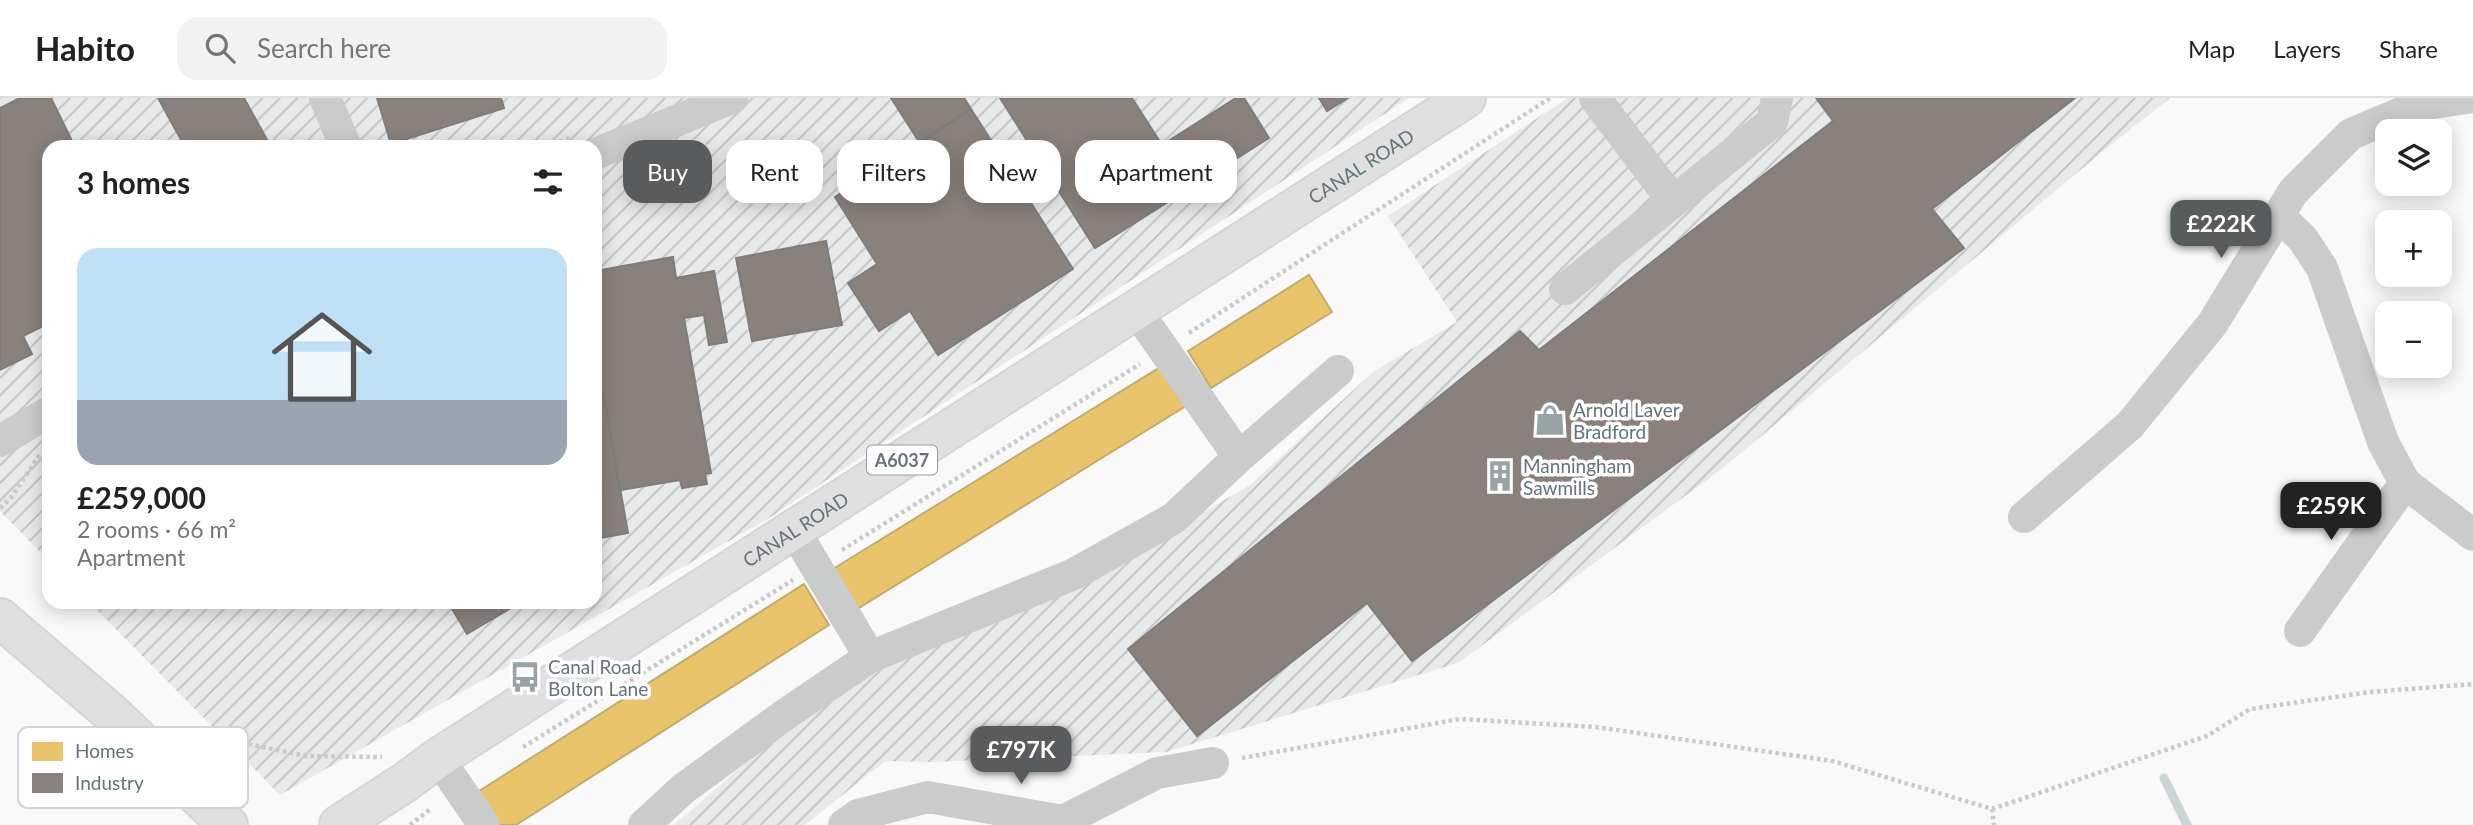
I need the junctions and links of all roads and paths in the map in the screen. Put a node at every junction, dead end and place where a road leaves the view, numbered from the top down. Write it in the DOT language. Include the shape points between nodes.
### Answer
graph roads {
  1 [pos="325,98"];
  2 [pos="1466,98"];
  3 [pos="1550,98"];
  4 [pos="1595,98"];
  5 [pos="1777,98"];
  6 [pos="2467,98"];
  7 [pos="728,99"];
  8 [pos="343,140"];
  9 [pos="602,151"];
  10 [pos="1673,201"];
  11 [pos="2278,215"];
  12 [pos="1565,289"];
  13 [pos="1136,310"];
  14 [pos="1163,349"];
  15 [pos="1338,371"];
  16 [pos="42,416"];
  17 [pos="0,441"];
  18 [pos="42,450"];
  19 [pos="1239,457"];
  20 [pos="2405,483"];
  21 [pos="0,508"];
  22 [pos="2024,517"];
  23 [pos="794,530"];
  24 [pos="2473,535"];
  25 [pos="815,567"];
  26 [pos="0,618"];
  27 [pos="2300,632"];
  28 [pos="870,657"];
  29 [pos="2473,684"];
  30 [pos="126,727"];
  31 [pos="248,744"];
  32 [pos="518,750"];
  33 [pos="385,757"];
  34 [pos="1213,763"];
  35 [pos="448,772"];
  36 [pos="210,808"];
  37 [pos="1992,809"];
  38 [pos="228,825"];
  39 [pos="339,825"];
  40 [pos="410,825"];
  41 [pos="484,825"];
  42 [pos="643,825"];
  43 [pos="844,825"];
  44 [pos="1994,825"];
  1 -- 8 [label="street"];
  2 -- 13 [label="main road, CANAL ROAD / A6037"];
  3 -- 14 [label="path"];
  4 -- 10 [label="street"];
  5 -- 10 [label="street" via="1772,122"];
  6 -- 11 [label="street" via="2420,105 2351,134 2293,192"];
  7 -- 9 [label="street"];
  10 -- 12 [label="street"];
  11 -- 20 [label="street" via="2303,239 2322,268 2384,442"];
  11 -- 22 [label="street" via="2213,323 2130,425"];
  13 -- 14 [label="street"];
  13 -- 23 [label="main road, CANAL ROAD / A6037"];
  14 -- 19 [label="street"];
  14 -- 25 [label="path"];
  15 -- 19 [label="street"];
  16 -- 17 [label="street"];
  18 -- 21 [label="path"];
  19 -- 28 [label="street" via="1174,518 1074,574"];
  20 -- 24 [label="street"];
  20 -- 27 [label="street"];
  23 -- 25 [label="street"];
  23 -- 35 [label="main road, CANAL ROAD / A6037"];
  25 -- 28 [label="street"];
  25 -- 32 [label="path"];
  26 -- 30 [label="main road"];
  28 -- 42 [label="street" via="683,789"];
  29 -- 37 [label="path" via="2370,691 2250,709 2207,736"];
  31 -- 33 [label="path" via="306,756"];
  34 -- 37 [label="path" via="1460,719 1596,727 1832,761"];
  34 -- 43 [label="street" via="1157,773 1063,821 928,797 858,815"];
  35 -- 39 [label="main road, CANAL ROAD / A6037" via="404,783"];
  35 -- 40 [label="path"];
  35 -- 41 [label="street"];
  36 -- 38 [label="main road"];
  37 -- 44 [label="path"];
}
